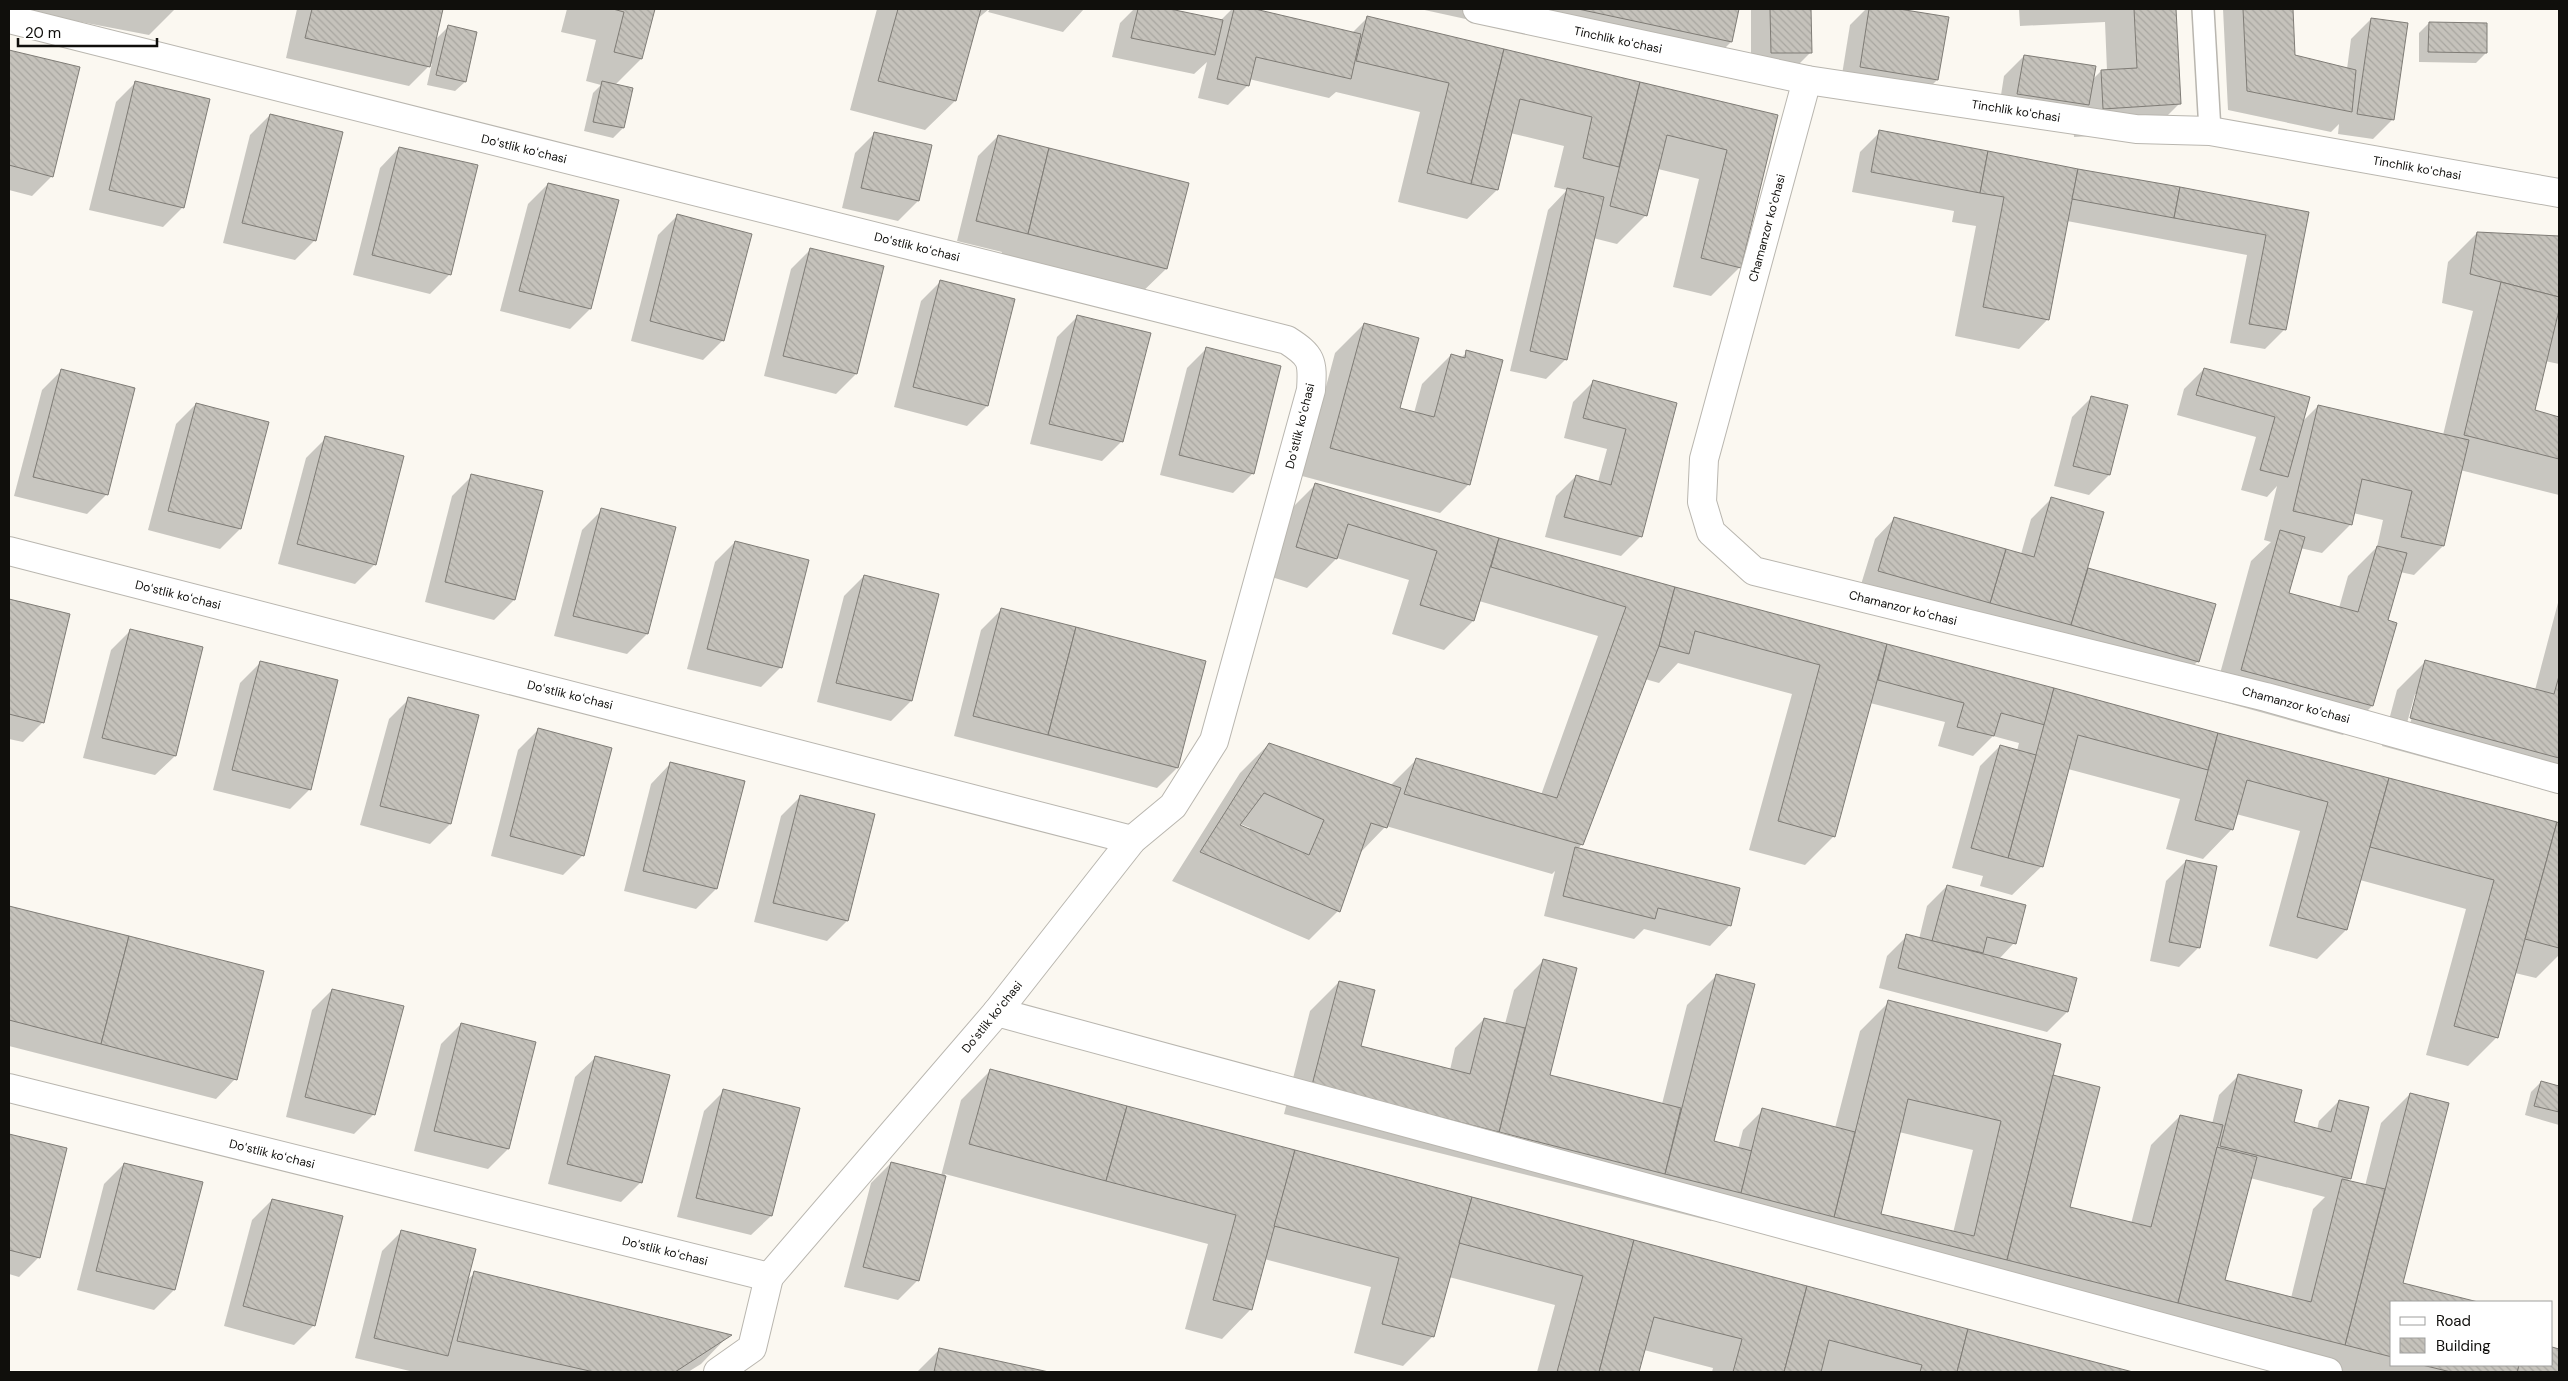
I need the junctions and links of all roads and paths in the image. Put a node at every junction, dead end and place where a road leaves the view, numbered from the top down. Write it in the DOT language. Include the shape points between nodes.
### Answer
graph roads {
  1 [pos="1477,9"];
  2 [pos="2203,9"];
  3 [pos="9,19"];
  4 [pos="1807,80"];
  5 [pos="2210,131"];
  6 [pos="2559,193"];
  7 [pos="9,551"];
  8 [pos="2559,779"];
  9 [pos="1132,840"];
  10 [pos="997,1012"];
  11 [pos="9,1088"];
  12 [pos="770,1277"];
  13 [pos="718,1372"];
  14 [pos="2328,1372"];
  1 -- 4 [label="street, Tinchlik koʻchasi"];
  2 -- 5 [label="lane"];
  3 -- 9 [label="street, Doʻstlik koʻchasi" via="1287,340 1304,351 1312,367 1311,390 1214,741 1172,806"];
  4 -- 5 [label="street, Tinchlik koʻchasi" via="2136,129"];
  4 -- 8 [label="street, Chamanzor koʻchasi" via="1704,459 1702,502 1711,532 1754,571 2266,696"];
  5 -- 6 [label="street, Tinchlik koʻchasi"];
  7 -- 9 [label="street, Doʻstlik koʻchasi"];
  9 -- 10 [label="street, Doʻstlik koʻchasi"];
  10 -- 12 [label="street, Doʻstlik koʻchasi"];
  10 -- 14 [label="street"];
  11 -- 12 [label="street, Doʻstlik koʻchasi"];
  12 -- 13 [label="street" via="752,1348"];
}
